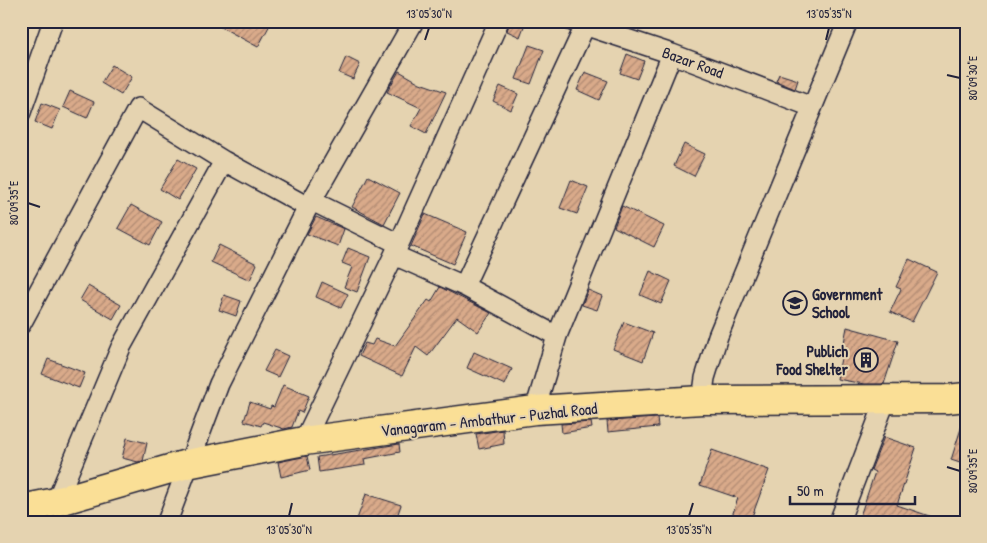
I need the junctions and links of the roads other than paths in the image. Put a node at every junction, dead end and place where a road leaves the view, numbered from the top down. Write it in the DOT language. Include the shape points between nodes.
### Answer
graph roads {
  1 [pos="53,21"];
  2 [pos="414,21"];
  3 [pos="498,21"];
  4 [pos="848,21"];
  5 [pos="578,24"];
  6 [pos="672,54"];
  7 [pos="812,107"];
  8 [pos="21,112"];
  9 [pos="224,161"];
  10 [pos="310,204"];
  11 [pos="397,250"];
  12 [pos="464,286"];
  13 [pos="21,324"];
  14 [pos="557,336"];
  15 [pos="966,397"];
  16 [pos="886,399"];
  17 [pos="702,400"];
  18 [pos="535,410"];
  19 [pos="304,440"];
  20 [pos="187,464"];
  21 [pos="56,502"];
  22 [pos="21,509"];
  23 [pos="167,522"];
  24 [pos="839,522"];
  1 -- 8 [label="street"];
  2 -- 10 [label="street"];
  3 -- 11 [label="street"];
  4 -- 7 [label="street"];
  5 -- 6 [label="street, Bazar Road"];
  5 -- 12 [label="street"];
  6 -- 7 [label="street, Bazar Road"];
  6 -- 14 [label="street"];
  7 -- 17 [label="street" via="718,336"];
  9 -- 10 [label="street"];
  9 -- 13 [label="street" via="138,108"];
  9 -- 21 [label="street" via="121,347"];
  10 -- 11 [label="street"];
  10 -- 20 [label="street" via="219,384"];
  11 -- 12 [label="street"];
  11 -- 19 [label="street"];
  12 -- 14 [label="street"];
  14 -- 18 [label="street"];
  15 -- 16 [label="main road, Vanagaram - Ambathur - Puzhal Road"];
  16 -- 17 [label="main road, Vanagaram - Ambathur - Puzhal Road"];
  16 -- 24 [label="street"];
  17 -- 18 [label="main road, Vanagaram - Ambathur - Puzhal Road"];
  18 -- 19 [label="main road, Vanagaram - Ambathur - Puzhal Road"];
  19 -- 20 [label="main road, Vanagaram - Ambathur - Puzhal Road"];
  20 -- 21 [label="main road, Vanagaram - Ambathur - Puzhal Road"];
  20 -- 23 [label="street"];
  21 -- 22 [label="main road, Vanagaram - Ambathur - Puzhal Road"];
}
